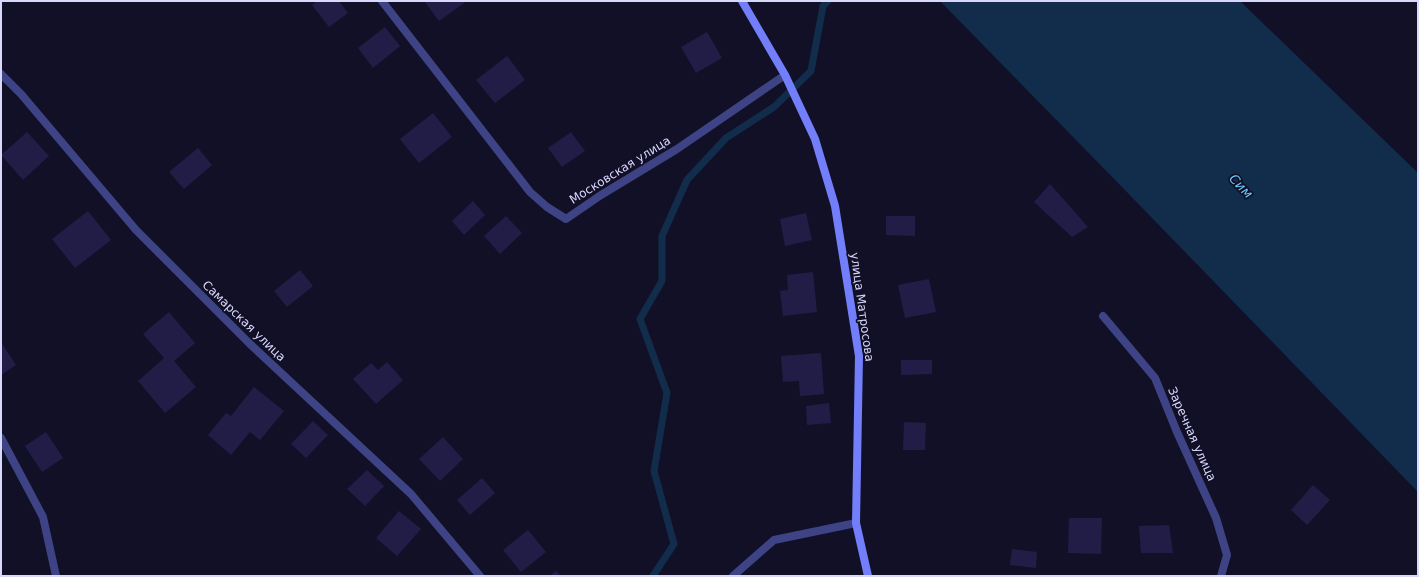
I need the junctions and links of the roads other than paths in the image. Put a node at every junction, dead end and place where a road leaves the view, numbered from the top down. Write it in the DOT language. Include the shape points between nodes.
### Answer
graph roads {
  1 [pos="382,1"];
  2 [pos="742,1"];
  3 [pos="1,74"];
  4 [pos="785,75"];
  5 [pos="1103,316"];
  6 [pos="1,438"];
  7 [pos="856,523"];
  8 [pos="56,576"];
  9 [pos="480,576"];
  10 [pos="733,576"];
  11 [pos="868,576"];
  12 [pos="1221,576"];
  1 -- 4 [label="street, Московская улица" via="530,192 566,219 677,149"];
  2 -- 4 [label="main road, улица Матросова"];
  3 -- 9 [label="street, Самарская улица" via="21,94 136,230 249,343 411,494"];
  4 -- 7 [label="main road, улица Матросова" via="815,139 835,206 859,356"];
  5 -- 12 [label="street, Заречная улица" via="1155,378 1216,518 1227,555"];
  6 -- 8 [label="street" via="44,516"];
  7 -- 10 [label="street" via="774,540"];
  7 -- 11 [label="main road, улица Матросова"];
}
